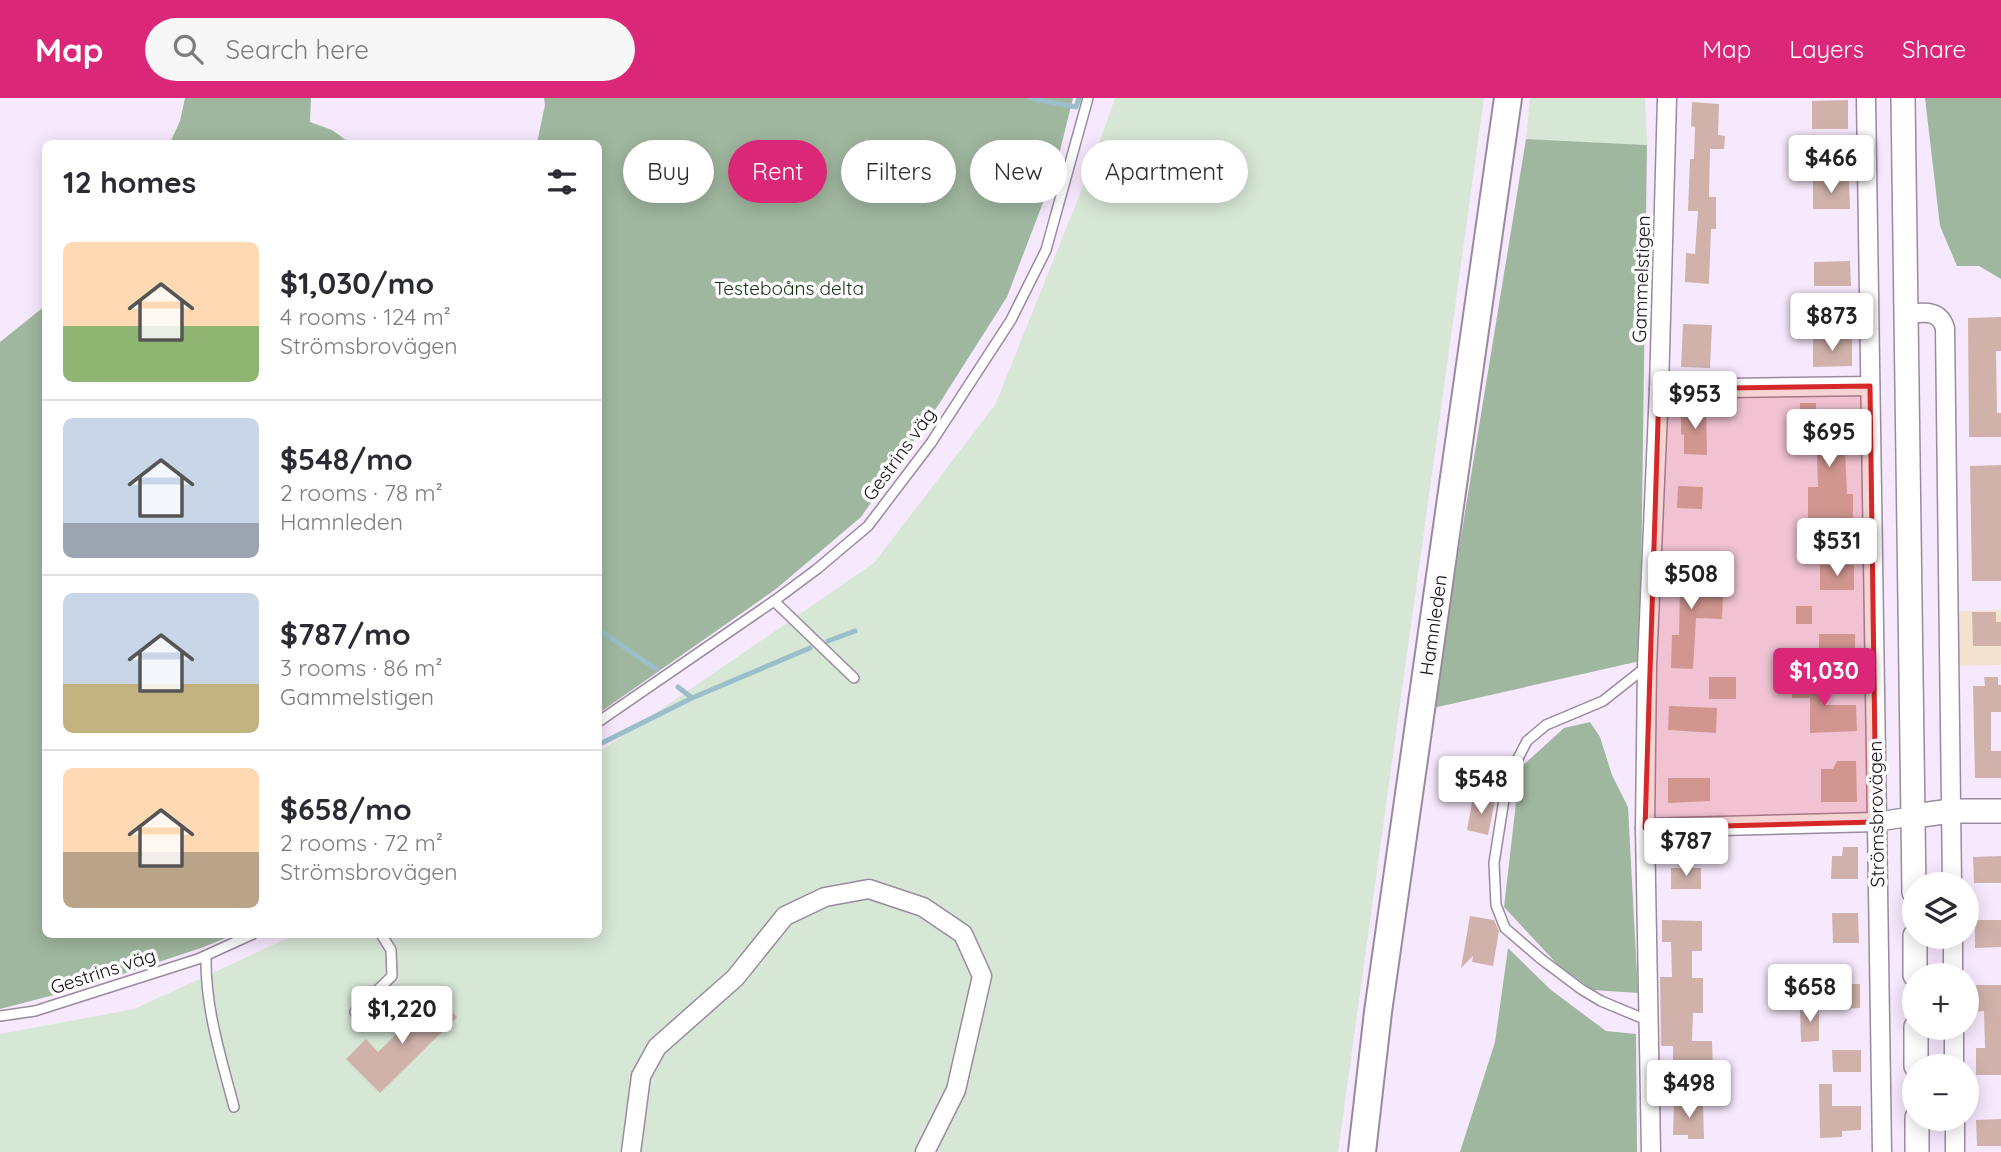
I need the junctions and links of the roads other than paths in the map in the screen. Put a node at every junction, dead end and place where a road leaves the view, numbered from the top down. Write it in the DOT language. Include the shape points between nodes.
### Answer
graph roads {
  1 [pos="1088,98"];
  2 [pos="1508,98"];
  3 [pos="1667,98"];
  4 [pos="1866,98"];
  5 [pos="1903,98"];
  6 [pos="1905,314"];
  7 [pos="1870,386"];
  8 [pos="1659,389"];
  9 [pos="774,601"];
  10 [pos="1647,666"];
  11 [pos="854,678"];
  12 [pos="602,719"];
  13 [pos="1951,811"];
  14 [pos="2001,811"];
  15 [pos="1914,816"];
  16 [pos="1876,822"];
  17 [pos="1645,828"];
  18 [pos="1914,872"];
  19 [pos="1952,872"];
  20 [pos="244,938"];
  21 [pos="384,938"];
  22 [pos="206,956"];
  23 [pos="355,1012"];
  24 [pos="0,1016"];
  25 [pos="1649,1021"];
  26 [pos="234,1107"];
  27 [pos="1917,1131"];
  28 [pos="1955,1131"];
  29 [pos="631,1152"];
  30 [pos="925,1152"];
  31 [pos="1362,1152"];
  32 [pos="1651,1152"];
  33 [pos="1882,1152"];
  34 [pos="1917,1152"];
  35 [pos="1955,1152"];
  1 -- 9 [label="lane, Gestrins väg" via="1046,250 1011,320 931,443 868,526"];
  2 -- 31 [label="main road, Hamnleden"];
  3 -- 8 [label="street, Gammelstigen"];
  4 -- 7 [label="street, Strömsbrovägen"];
  5 -- 6 [label="street, Strömsbrovägen"];
  6 -- 13 [label="street" via="1935,314 1945,328"];
  6 -- 15 [label="street, Strömsbrovägen"];
  7 -- 8 [label="street"];
  7 -- 16 [label="street, Strömsbrovägen"];
  8 -- 10 [label="street, Gammelstigen"];
  9 -- 11 [label="lane"];
  9 -- 12 [label="lane, Gestrins väg"];
  10 -- 17 [label="street, Gammelstigen"];
  10 -- 25 [label="lane" via="1603,701 1546,725 1528,741 1511,770 1494,863 1496,905 1505,928 1581,989"];
  13 -- 14 [label="street"];
  13 -- 15 [label="street"];
  13 -- 19 [label="street"];
  15 -- 16 [label="street"];
  15 -- 18 [label="street, Strömsbrovägen"];
  16 -- 17 [label="street"];
  16 -- 33 [label="street, Strömsbrovägen"];
  17 -- 25 [label="street, Gammelstigen"];
  20 -- 22 [label="lane, Gestrins väg"];
  21 -- 23 [label="lane" via="391,950 392,976"];
  22 -- 24 [label="lane, Gestrins väg" via="35,1011"];
  22 -- 26 [label="lane" via="213,1026"];
  25 -- 32 [label="street, Gammelstigen"];
  27 -- 34 [label="street"];
  28 -- 35 [label="street"];
  29 -- 30 [label="street" via="641,1076 657,1047 735,978 785,916 825,897 869,889 923,907 964,934 982,976 956,1090"];
}
